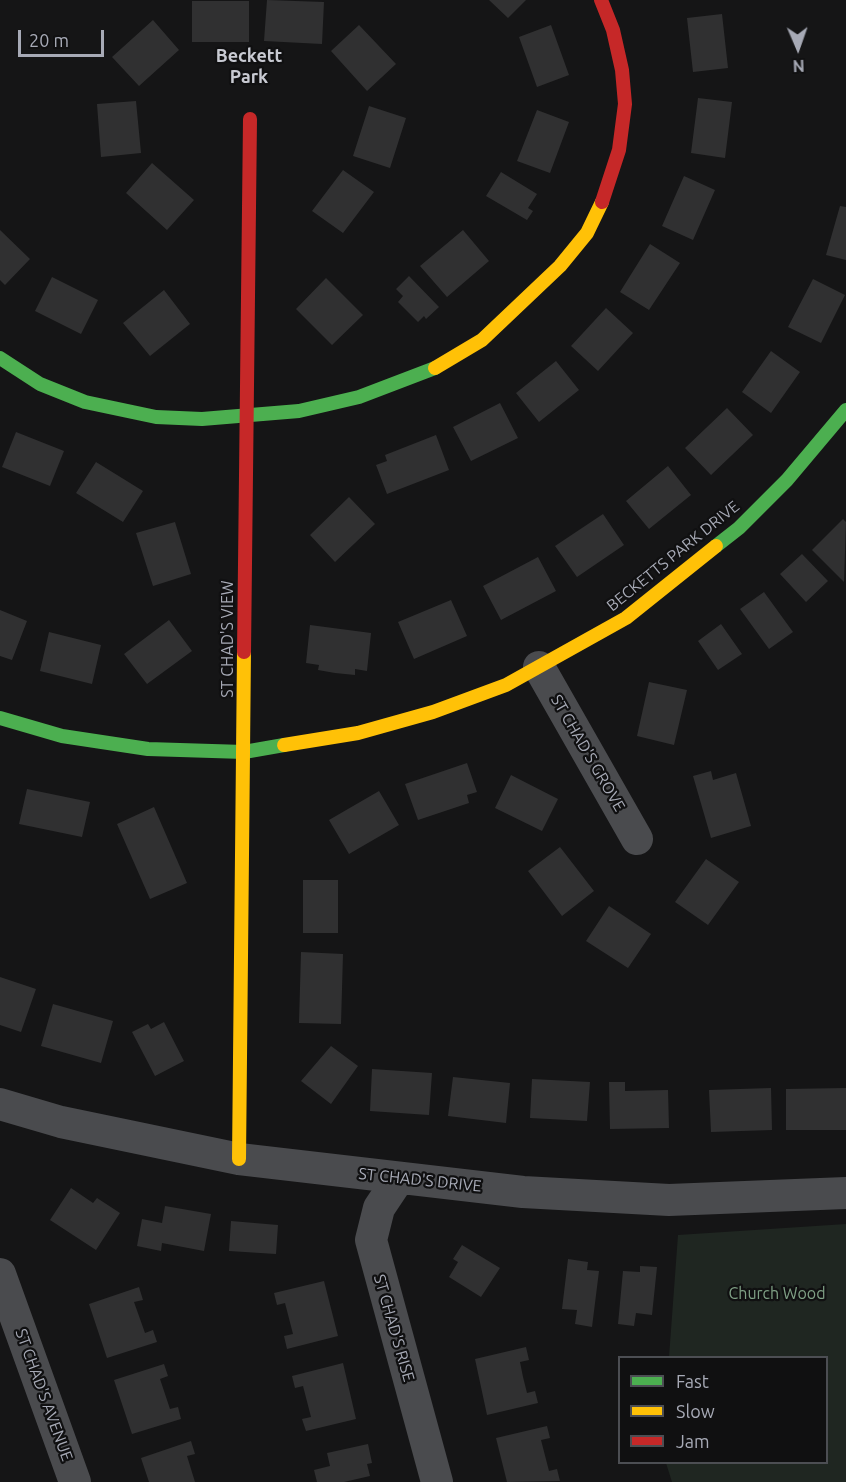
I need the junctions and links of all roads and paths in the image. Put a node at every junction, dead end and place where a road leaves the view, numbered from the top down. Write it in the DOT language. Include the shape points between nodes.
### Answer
graph roads {
  1 [pos="601,0"];
  2 [pos="250,119"];
  3 [pos="0,358"];
  4 [pos="846,410"];
  5 [pos="246,417"];
  6 [pos="539,668"];
  7 [pos="0,718"];
  8 [pos="243,752"];
  9 [pos="636,839"];
  10 [pos="0,1104"];
  11 [pos="239,1160"];
  12 [pos="399,1178"];
  13 [pos="846,1193"];
  14 [pos="0,1274"];
  15 [pos="75,1482"];
  16 [pos="437,1482"];
  1 -- 5 [label="street" via="622,70 625,104 620,150 587,232 560,266 482,340 418,376 349,400"];
  2 -- 5 [label="street, ST CHAD'S VIEW"];
  3 -- 5 [label="street" via="40,384 123,412 202,419"];
  4 -- 6 [label="street, BECKETTS PARK DRIVE" via="787,480 739,528 626,618"];
  5 -- 8 [label="street, ST CHAD'S VIEW"];
  6 -- 8 [label="street, BECKETTS PARK DRIVE" via="506,685 433,712 358,733"];
  6 -- 9 [label="street, ST CHAD'S GROVE"];
  7 -- 8 [label="street, BECKETTS PARK DRIVE" via="62,736 148,749"];
  8 -- 11 [label="street, ST CHAD'S VIEW"];
  10 -- 11 [label="street, ST CHAD'S DRIVE" via="61,1122"];
  11 -- 12 [label="street, ST CHAD'S DRIVE"];
  12 -- 13 [label="street, ST CHAD'S DRIVE" via="523,1192 669,1200"];
  12 -- 16 [label="street, ST CHAD'S RISE" via="379,1208 372,1233 373,1252"];
  14 -- 15 [label="street, ST CHAD'S AVENUE"];
}
